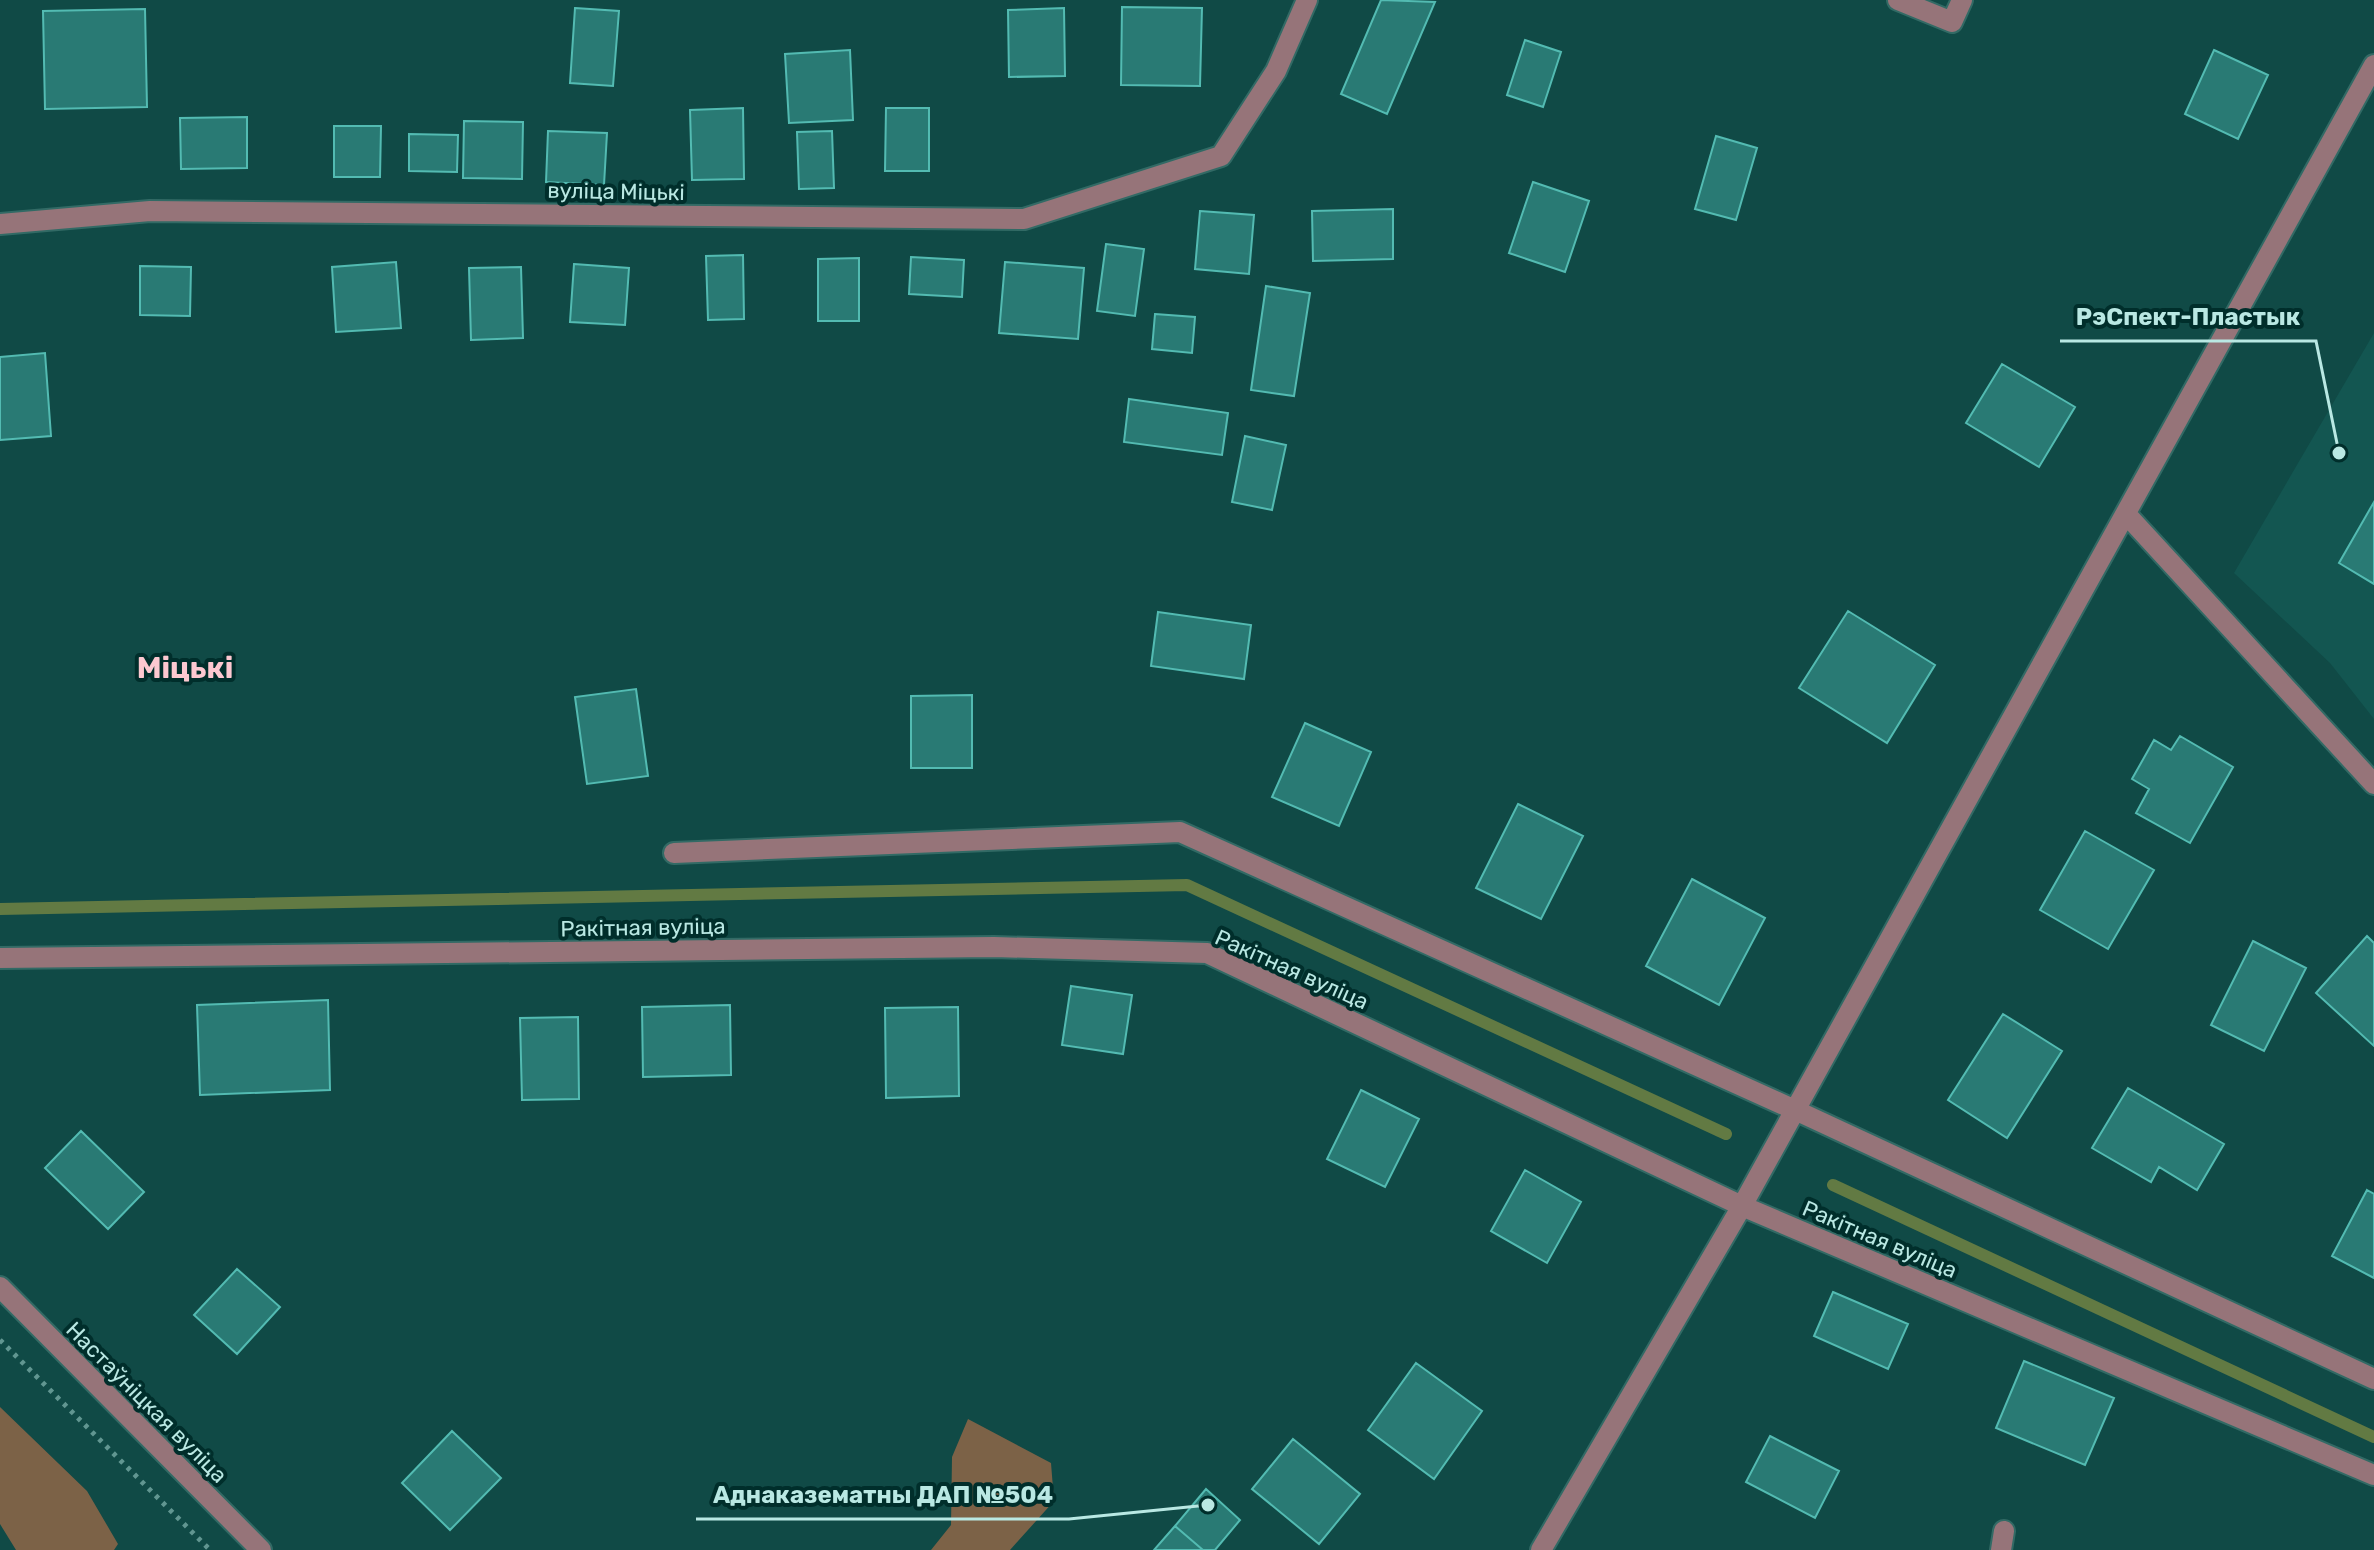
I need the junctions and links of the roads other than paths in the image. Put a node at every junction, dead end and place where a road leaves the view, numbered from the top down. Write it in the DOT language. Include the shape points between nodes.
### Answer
graph roads {
  1 [pos="1307,0"];
  2 [pos="1898,0"];
  3 [pos="1962,0"];
  4 [pos="2374,65"];
  5 [pos="0,224"];
  6 [pos="2126,514"];
  7 [pos="2374,784"];
  8 [pos="674,853"];
  9 [pos="0,958"];
  10 [pos="1795,1110"];
  11 [pos="1742,1206"];
  12 [pos="0,1287"];
  13 [pos="2374,1379"];
  14 [pos="2374,1475"];
  15 [pos="261,1550"];
  16 [pos="1541,1550"];
  1 -- 5 [label="street, вуліца Міцькі" via="1276,71 1221,156 1024,219 150,211"];
  2 -- 3 [label="street" via="1952,22"];
  4 -- 6 [label="street"];
  6 -- 7 [label="street"];
  6 -- 10 [label="street"];
  8 -- 10 [label="street" via="1180,832"];
  9 -- 11 [label="street, Ракітная вуліца" via="978,947 1207,953"];
  10 -- 11 [label="street"];
  10 -- 13 [label="street"];
  11 -- 14 [label="street, Ракітная вуліца"];
  11 -- 16 [label="street"];
  12 -- 15 [label="street, Настаўніцкая вуліца"];
}
